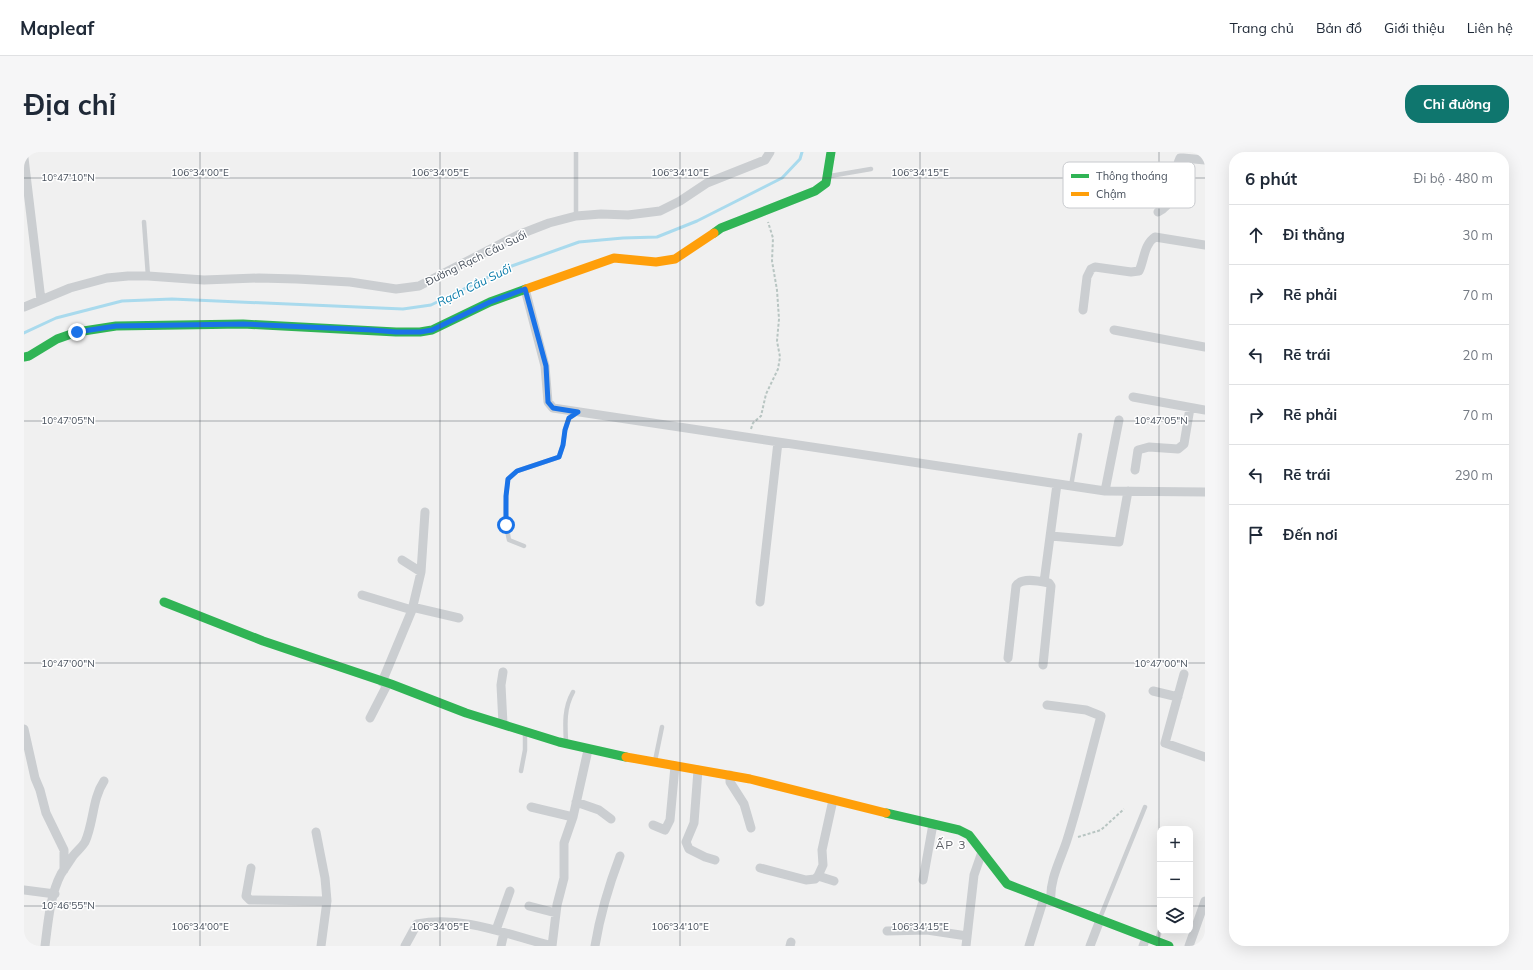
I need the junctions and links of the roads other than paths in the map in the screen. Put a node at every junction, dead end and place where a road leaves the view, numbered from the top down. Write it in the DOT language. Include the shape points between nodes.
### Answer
graph roads {
  1 [pos="576,152"];
  2 [pos="770,152"];
  3 [pos="831,152"];
  4 [pos="24,158"];
  5 [pos="1205,160"];
  6 [pos="1178,162"];
  7 [pos="871,169"];
  8 [pos="828,176"];
  9 [pos="1166,208"];
  10 [pos="1158,212"];
  11 [pos="576,216"];
  12 [pos="144,222"];
  13 [pos="1205,245"];
  14 [pos="148,276"];
  15 [pos="525,289"];
  16 [pos="41,300"];
  17 [pos="24,307"];
  18 [pos="1083,310"];
  19 [pos="1114,330"];
  20 [pos="1205,348"];
  21 [pos="24,357"];
  22 [pos="1133,398"];
  23 [pos="1190,408"];
  24 [pos="1205,410"];
  25 [pos="578,412"];
  26 [pos="1119,420"];
  27 [pos="1080,435"];
  28 [pos="778,442"];
  29 [pos="1134,470"];
  30 [pos="1058,484"];
  31 [pos="1071,486"];
  32 [pos="1105,491"];
  33 [pos="1128,491"];
  34 [pos="1205,492"];
  35 [pos="425,512"];
  36 [pos="1051,536"];
  37 [pos="524,546"];
  38 [pos="402,560"];
  39 [pos="421,572"];
  40 [pos="1044,582"];
  41 [pos="362,595"];
  42 [pos="164,602"];
  43 [pos="760,602"];
  44 [pos="412,608"];
  45 [pos="459,618"];
  46 [pos="1008,658"];
  47 [pos="1043,665"];
  48 [pos="503,672"];
  49 [pos="1184,674"];
  50 [pos="385,682"];
  51 [pos="1153,691"];
  52 [pos="573,692"];
  53 [pos="1178,697"];
  54 [pos="1047,705"];
  55 [pos="370,718"];
  56 [pos="503,724"];
  57 [pos="662,727"];
  58 [pos="24,729"];
  59 [pos="525,731"];
  60 [pos="566,744"];
  61 [pos="588,750"];
  62 [pos="1205,757"];
  63 [pos="655,762"];
  64 [pos="675,766"];
  65 [pos="698,770"];
  66 [pos="521,771"];
  67 [pos="730,775"];
  68 [pos="104,781"];
  69 [pos="833,800"];
  70 [pos="576,802"];
  71 [pos="531,807"];
  72 [pos="1145,807"];
  73 [pos="573,817"];
  74 [pos="612,819"];
  75 [pos="934,824"];
  76 [pos="653,825"];
  77 [pos="751,828"];
  78 [pos="316,832"];
  79 [pos="982,852"];
  80 [pos="620,856"];
  81 [pos="715,860"];
  82 [pos="251,868"];
  83 [pos="760,868"];
  84 [pos="64,870"];
  85 [pos="818,876"];
  86 [pos="923,880"];
  87 [pos="834,881"];
  88 [pos="24,890"];
  89 [pos="510,891"];
  90 [pos="54,894"];
  91 [pos="1048,900"];
  92 [pos="1205,900"];
  93 [pos="327,901"];
  94 [pos="528,906"];
  95 [pos="556,913"];
  96 [pos="1100,920"];
  97 [pos="887,931"];
  98 [pos="500,932"];
  99 [pos="1159,934"];
  100 [pos="967,936"];
  101 [pos="1144,942"];
  102 [pos="1156,942"];
  103 [pos="45,946"];
  104 [pos="321,946"];
  105 [pos="405,946"];
  106 [pos="501,946"];
  107 [pos="552,946"];
  108 [pos="595,946"];
  109 [pos="966,946"];
  110 [pos="1029,946"];
  111 [pos="1090,946"];
  112 [pos="1168,946"];
  113 [pos="1189,946"];
  1 -- 11 [label="lane"];
  2 -- 11 [label="street, Đường Rạch Cầu Suối" via="765,160 707,183 660,211 628,215"];
  3 -- 8 [label="street"];
  4 -- 16 [label="street"];
  5 -- 6 [label="street" via="1180,158"];
  7 -- 8 [label="lane"];
  8 -- 15 [label="street" via="826,183 815,191 721,228 674,259 656,262 614,258"];
  9 -- 10 [label="street"];
  11 -- 14 [label="street, Đường Rạch Cầu Suối" via="518,235 418,286 396,289 335,281 258,278 204,280"];
  12 -- 14 [label="lane"];
  13 -- 18 [label="street" via="1155,237 1146,250 1139,271 1095,267 1091,269 1087,277"];
  14 -- 16 [label="street, Đường Rạch Cầu Suối" via="107,278 70,288"];
  15 -- 21 [label="street" via="490,302 432,330 420,332 243,324 116,326 77,332 57,339"];
  15 -- 25 [label="street" via="546,366 548,402 553,408"];
  16 -- 17 [label="street, Đường Rạch Cầu Suối"];
  19 -- 20 [label="street"];
  22 -- 23 [label="street"];
  23 -- 24 [label="street"];
  23 -- 29 [label="street" via="1184,444 1178,449 1149,447 1138,450"];
  25 -- 28 [label="street"];
  25 -- 37 [label="lane" via="569,418 559,457 517,471 508,479 506,525 509,540"];
  26 -- 32 [label="street"];
  27 -- 31 [label="lane"];
  28 -- 30 [label="street"];
  28 -- 43 [label="street"];
  30 -- 31 [label="street"];
  30 -- 36 [label="street"];
  31 -- 32 [label="street"];
  32 -- 33 [label="street"];
  33 -- 34 [label="street"];
  33 -- 36 [label="street" via="1119,542"];
  35 -- 39 [label="street"];
  36 -- 40 [label="street"];
  38 -- 39 [label="street"];
  39 -- 44 [label="street"];
  40 -- 46 [label="street" via="1023,580 1016,586"];
  40 -- 47 [label="street" via="1051,586"];
  41 -- 44 [label="street"];
  42 -- 50 [label="street" via="263,641"];
  44 -- 45 [label="street"];
  44 -- 50 [label="street"];
  48 -- 56 [label="street"];
  49 -- 53 [label="street"];
  50 -- 55 [label="street"];
  50 -- 56 [label="street" via="466,713"];
  51 -- 53 [label="street"];
  52 -- 60 [label="lane" via="566,711"];
  53 -- 62 [label="street" via="1165,743"];
  54 -- 91 [label="street" via="1086,710 1101,716"];
  56 -- 59 [label="street"];
  57 -- 63 [label="lane"];
  58 -- 84 [label="street" via="46,813 64,850"];
  59 -- 60 [label="street"];
  59 -- 66 [label="lane"];
  60 -- 61 [label="street"];
  61 -- 63 [label="street"];
  61 -- 70 [label="street"];
  63 -- 64 [label="street"];
  64 -- 65 [label="street"];
  64 -- 76 [label="street" via="670,820 665,830"];
  65 -- 67 [label="street"];
  65 -- 81 [label="street" via="694,823 686,842 688,849"];
  67 -- 69 [label="street"];
  67 -- 77 [label="street" via="730,782 744,804"];
  68 -- 84 [label="street" via="98,790 84,843"];
  69 -- 75 [label="street"];
  69 -- 85 [label="street" via="822,850 823,865"];
  70 -- 73 [label="street"];
  70 -- 74 [label="street" via="599,810"];
  71 -- 73 [label="street"];
  72 -- 96 [label="lane"];
  73 -- 95 [label="street" via="564,843 564,878"];
  75 -- 79 [label="street" via="969,835"];
  75 -- 86 [label="street"];
  78 -- 93 [label="street"];
  79 -- 91 [label="street" via="1007,884"];
  79 -- 100 [label="street" via="974,875"];
  80 -- 108 [label="street" via="604,902"];
  82 -- 93 [label="street" via="246,896 250,900"];
  83 -- 85 [label="street" via="806,880"];
  84 -- 90 [label="street"];
  85 -- 87 [label="street"];
  88 -- 90 [label="street"];
  89 -- 98 [label="street"];
  90 -- 103 [label="street"];
  91 -- 96 [label="street"];
  91 -- 110 [label="street"];
  92 -- 113 [label="street"];
  93 -- 104 [label="street"];
  94 -- 95 [label="street"];
  95 -- 107 [label="street"];
  96 -- 101 [label="street"];
  96 -- 111 [label="street"];
  97 -- 100 [label="street" via="927,930"];
  98 -- 105 [label="street" via="474,924 432,921 418,924"];
  98 -- 106 [label="street"];
  98 -- 107 [label="street"];
  99 -- 102 [label="lane"];
  100 -- 109 [label="street"];
  101 -- 102 [label="street"];
  102 -- 112 [label="street"];
}
